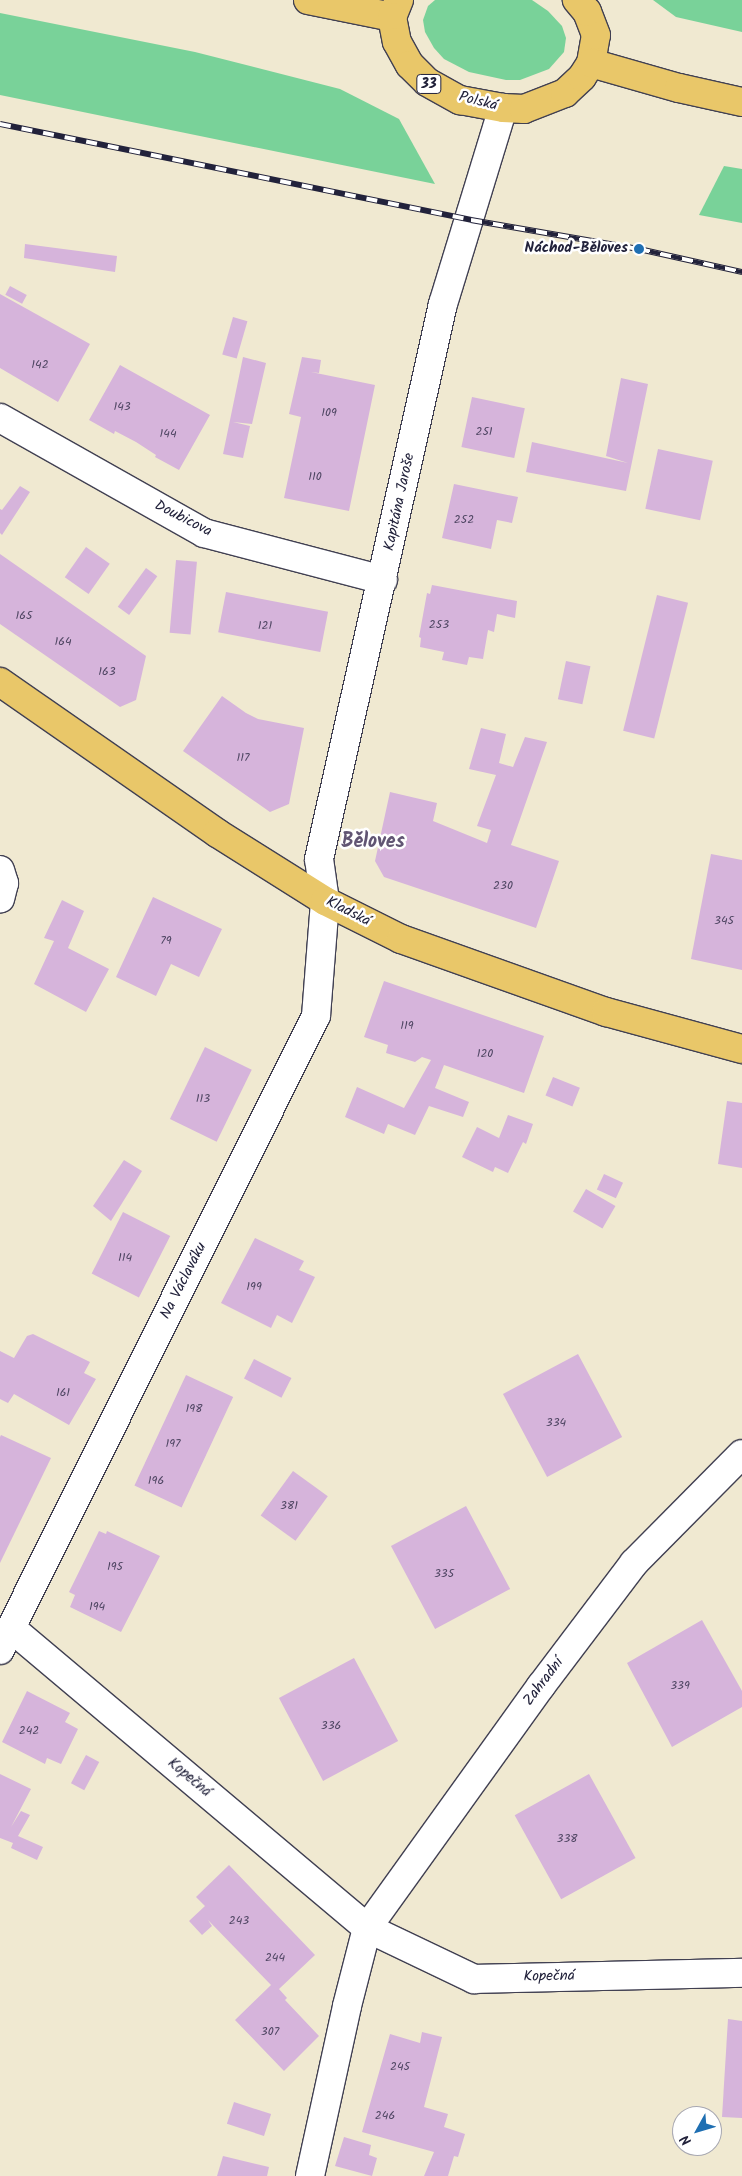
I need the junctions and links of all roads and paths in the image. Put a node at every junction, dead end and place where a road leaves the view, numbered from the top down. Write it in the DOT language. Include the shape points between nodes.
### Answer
graph roads {
  1 [pos="308,0"];
  2 [pos="577,0"];
  3 [pos="396,8"];
  4 [pos="591,63"];
  5 [pos="742,102"];
  6 [pos="503,108"];
  7 [pos="0,418"];
  8 [pos="383,580"];
  9 [pos="0,682"];
  10 [pos="0,870"];
  11 [pos="0,899"];
  12 [pos="325,901"];
  13 [pos="742,1049"];
  14 [pos="742,1454"];
  15 [pos="5,1639"];
  16 [pos="367,1928"];
  17 [pos="742,1973"];
  18 [pos="310,2176"];
  1 -- 3 [label="main road, Polská / 33"];
  2 -- 4 [label="main road, Polská / 33" via="587,12 596,36"];
  3 -- 6 [label="main road, Polská / 33" via="398,42 410,65 426,82 460,100"];
  4 -- 5 [label="main road"];
  4 -- 6 [label="main road, Polská / 33" via="565,93 524,109"];
  6 -- 8 [label="street, Kapitána Jaroše" via="443,304"];
  7 -- 8 [label="street, Doubicova" via="204,533"];
  8 -- 12 [label="street, Kapitána Jaroše" via="319,859"];
  9 -- 12 [label="main road, Kladská" via="217,833"];
  10 -- 11 [label="street" via="4,883"];
  12 -- 13 [label="main road, Kladská" via="401,939 606,1012"];
  12 -- 15 [label="street, Na Václaváku" via="316,1016"];
  14 -- 16 [label="street, Zahradní" via="634,1563"];
  15 -- 16 [label="street, Kopečná"];
  16 -- 17 [label="street, Kopečná" via="474,1979"];
  16 -- 18 [label="street"];
}
